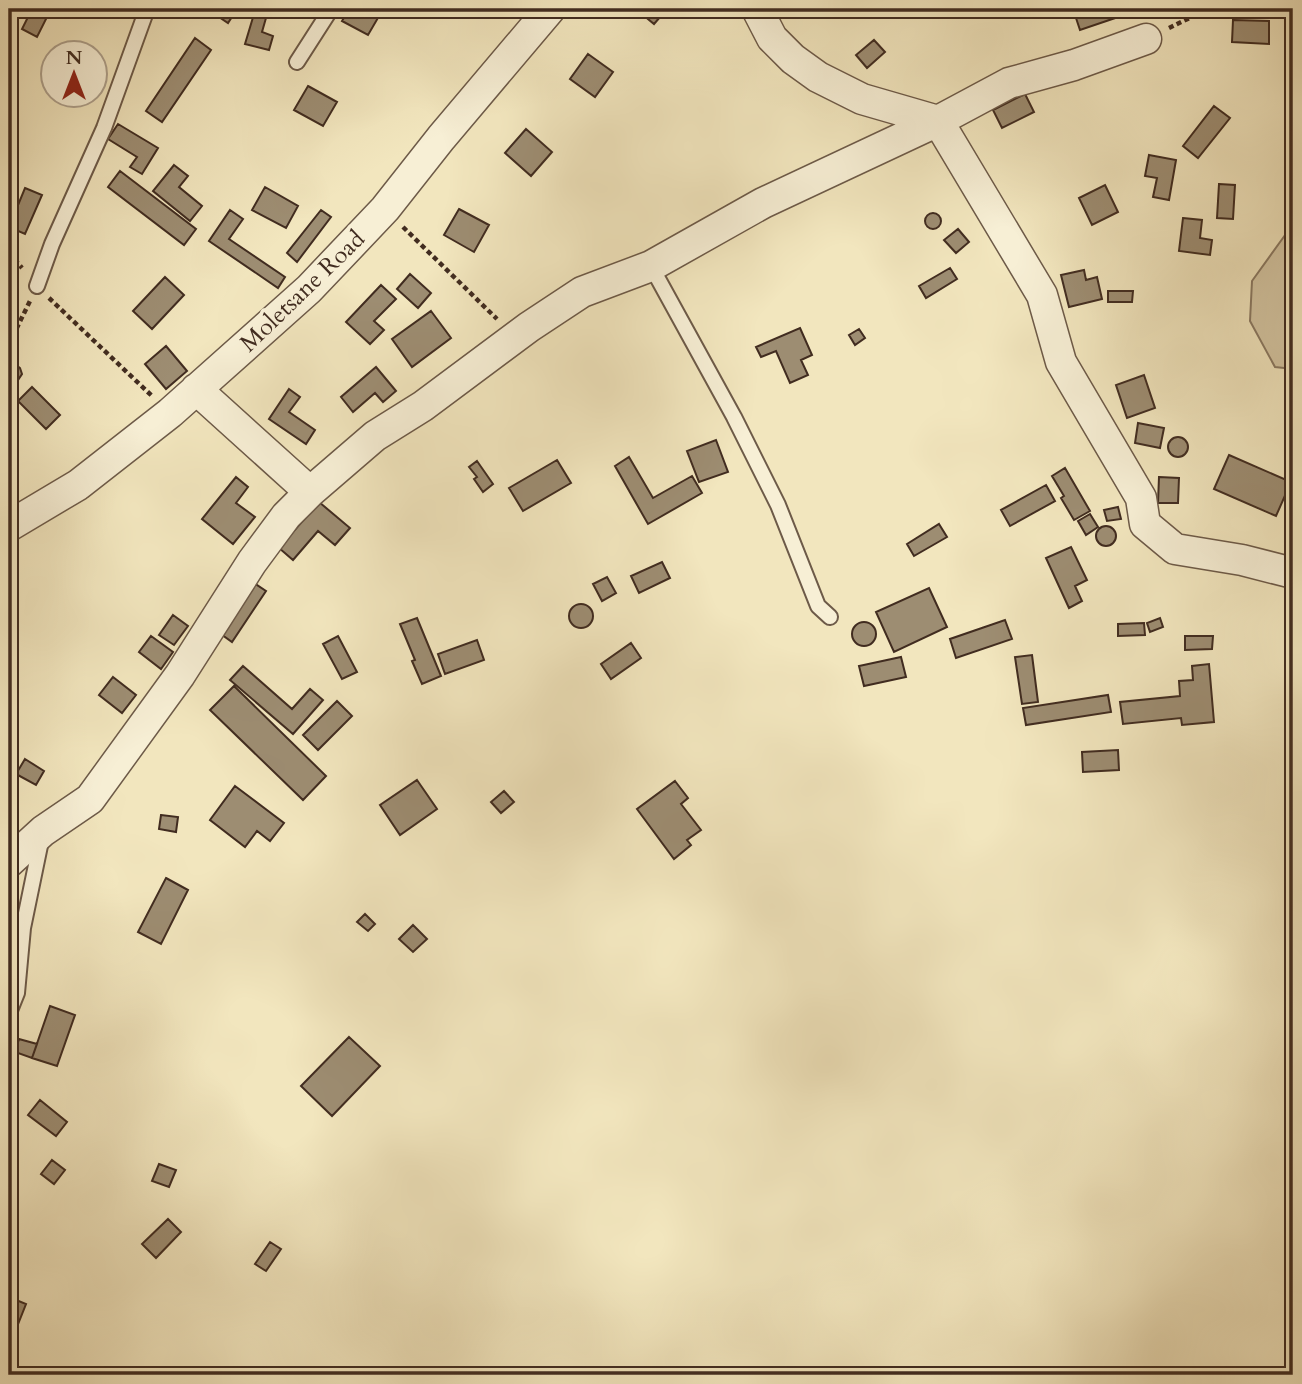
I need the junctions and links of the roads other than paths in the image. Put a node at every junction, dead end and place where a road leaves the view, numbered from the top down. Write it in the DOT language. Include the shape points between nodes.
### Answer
graph roads {
  1 [pos="146,9"];
  2 [pos="331,9"];
  3 [pos="550,9"];
  4 [pos="757,9"];
  5 [pos="1146,39"];
  6 [pos="297,62"];
  7 [pos="938,121"];
  8 [pos="652,266"];
  9 [pos="37,286"];
  10 [pos="197,389"];
  11 [pos="310,492"];
  12 [pos="9,526"];
  13 [pos="1293,573"];
  14 [pos="830,617"];
  15 [pos="43,831"];
  16 [pos="9,862"];
  17 [pos="9,1013"];
  1 -- 9 [label="lane" via="104,128"];
  2 -- 6 [label="lane"];
  3 -- 10 [label="street, Moletsane Road" via="386,209 309,289"];
  4 -- 7 [label="street" via="772,38 818,77 862,99"];
  5 -- 7 [label="street" via="1009,83"];
  7 -- 8 [label="street" via="763,203"];
  7 -- 13 [label="street" via="1042,296 1061,362 1140,498 1145,524 1175,549"];
  8 -- 11 [label="street" via="582,292 375,436"];
  8 -- 14 [label="lane" via="778,505 818,606"];
  10 -- 11 [label="street"];
  10 -- 12 [label="street, Moletsane Road" via="78,485"];
  11 -- 15 [label="street" via="252,562 180,675 90,799"];
  15 -- 16 [label="street"];
  15 -- 17 [label="lane" via="23,928 17,993"];
}
